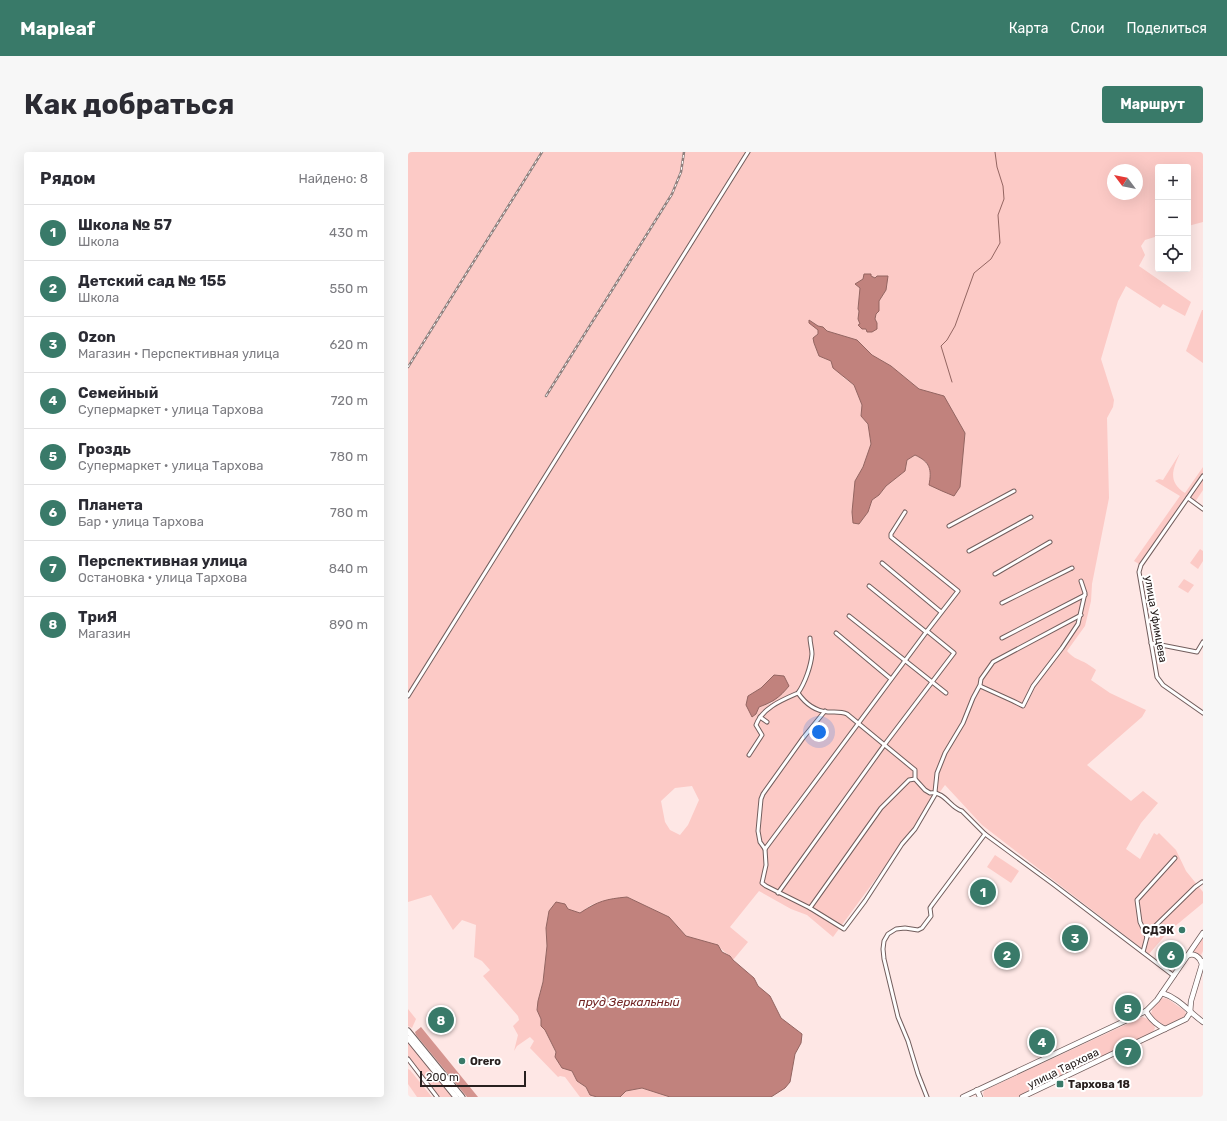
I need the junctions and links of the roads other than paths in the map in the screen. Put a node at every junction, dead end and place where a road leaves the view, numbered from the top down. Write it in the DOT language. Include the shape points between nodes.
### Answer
graph roads {
  1 [pos="748,152"];
  2 [pos="1203,476"];
  3 [pos="1014,491"];
  4 [pos="1188,498"];
  5 [pos="1203,509"];
  6 [pos="905,512"];
  7 [pos="1031,517"];
  8 [pos="949,526"];
  9 [pos="1050,542"];
  10 [pos="969,551"];
  11 [pos="882,563"];
  12 [pos="1072,568"];
  13 [pos="995,574"];
  14 [pos="1081,581"];
  15 [pos="869,586"];
  16 [pos="1085,595"];
  17 [pos="1002,603"];
  18 [pos="941,612"];
  19 [pos="1081,615"];
  20 [pos="849,616"];
  21 [pos="926,631"];
  22 [pos="836,633"];
  23 [pos="810,638"];
  24 [pos="1002,638"];
  25 [pos="1151,642"];
  26 [pos="1203,642"];
  27 [pos="905,660"];
  28 [pos="891,678"];
  29 [pos="932,682"];
  30 [pos="980,686"];
  31 [pos="798,693"];
  32 [pos="946,693"];
  33 [pos="408,696"];
  34 [pos="825,712"];
  35 [pos="1203,713"];
  36 [pos="760,717"];
  37 [pos="767,722"];
  38 [pos="859,722"];
  39 [pos="885,744"];
  40 [pos="749,754"];
  41 [pos="914,779"];
  42 [pos="937,793"];
  43 [pos="985,834"];
  44 [pos="765,849"];
  45 [pos="1175,858"];
  46 [pos="1202,882"];
  47 [pos="778,893"];
  48 [pos="810,908"];
  49 [pos="1203,933"];
  50 [pos="1147,937"];
  51 [pos="1143,952"];
  52 [pos="1187,956"];
  53 [pos="1202,962"];
  54 [pos="1174,976"];
  55 [pos="1162,993"];
  56 [pos="1146,1011"];
  57 [pos="1190,1013"];
  58 [pos="1203,1022"];
  59 [pos="1165,1029"];
  60 [pos="408,1031"];
  61 [pos="408,1038"];
  62 [pos="408,1059"];
  63 [pos="977,1090"];
  64 [pos="437,1097"];
  65 [pos="456,1097"];
  66 [pos="462,1097"];
  67 [pos="927,1097"];
  68 [pos="963,1097"];
  69 [pos="980,1097"];
  70 [pos="1022,1097"];
  1 -- 33 [label="street"];
  2 -- 4 [label="street, улица Уфимцева"];
  3 -- 8 [label="street"];
  4 -- 5 [label="street"];
  4 -- 25 [label="street, улица Уфимцева" via="1139,570"];
  6 -- 18 [label="street" via="891,537 958,590"];
  7 -- 10 [label="street"];
  9 -- 13 [label="street"];
  11 -- 18 [label="street"];
  12 -- 17 [label="street"];
  14 -- 16 [label="street"];
  15 -- 21 [label="street"];
  16 -- 19 [label="street"];
  16 -- 24 [label="street"];
  18 -- 21 [label="street"];
  19 -- 30 [label="street" via="993,662 980,679"];
  19 -- 30 [label="street" via="1062,648 1033,686 1023,706"];
  20 -- 27 [label="street"];
  21 -- 27 [label="street"];
  21 -- 29 [label="street" via="954,653"];
  22 -- 28 [label="street"];
  23 -- 31 [label="street" via="812,655"];
  25 -- 26 [label="street" via="1197,652"];
  25 -- 35 [label="street, улица Уфимцева" via="1159,681"];
  27 -- 28 [label="street"];
  27 -- 29 [label="street"];
  28 -- 38 [label="street"];
  29 -- 32 [label="street"];
  29 -- 39 [label="street"];
  30 -- 42 [label="street" via="972,698 963,723 945,753 937,773"];
  31 -- 34 [label="street" via="807,704"];
  31 -- 36 [label="street" via="772,706"];
  34 -- 38 [label="street" via="843,712"];
  34 -- 44 [label="street" via="763,794 758,831 760,842"];
  36 -- 37 [label="street"];
  36 -- 40 [label="street" via="756,725 762,735"];
  38 -- 39 [label="street"];
  38 -- 44 [label="street"];
  39 -- 41 [label="street" via="915,770"];
  39 -- 47 [label="street"];
  41 -- 42 [label="street" via="930,793"];
  41 -- 48 [label="street" via="909,780 881,808"];
  42 -- 43 [label="street" via="962,811"];
  42 -- 48 [label="street" via="915,829 844,929"];
  43 -- 51 [label="street"];
  43 -- 67 [label="street" via="932,905 931,916 922,928 896,929 888,934 884,941 884,959 894,1003"];
  44 -- 47 [label="street" via="766,865 762,883"];
  45 -- 50 [label="street" via="1137,900 1140,922"];
  46 -- 50 [label="street" via="1148,933"];
  47 -- 48 [label="street"];
  49 -- 52 [label="main road, улица Тархова"];
  50 -- 51 [label="street"];
  51 -- 54 [label="street"];
  52 -- 53 [label="main road" via="1196,956"];
  52 -- 54 [label="main road, улица Тархова"];
  53 -- 57 [label="main road"];
  54 -- 55 [label="main road, улица Тархова"];
  55 -- 56 [label="main road, улица Тархова"];
  55 -- 57 [label="main road" via="1187,1008"];
  56 -- 59 [label="main road" via="1157,1025"];
  56 -- 63 [label="main road, улица Тархова"];
  57 -- 58 [label="main road"];
  57 -- 59 [label="main road, улица Тархова" via="1186,1019"];
  59 -- 70 [label="main road, улица Тархова"];
  60 -- 66 [label="main road"];
  61 -- 65 [label="main road"];
  62 -- 64 [label="street"];
  63 -- 68 [label="main road, улица Тархова"];
  63 -- 69 [label="main road"];
}
